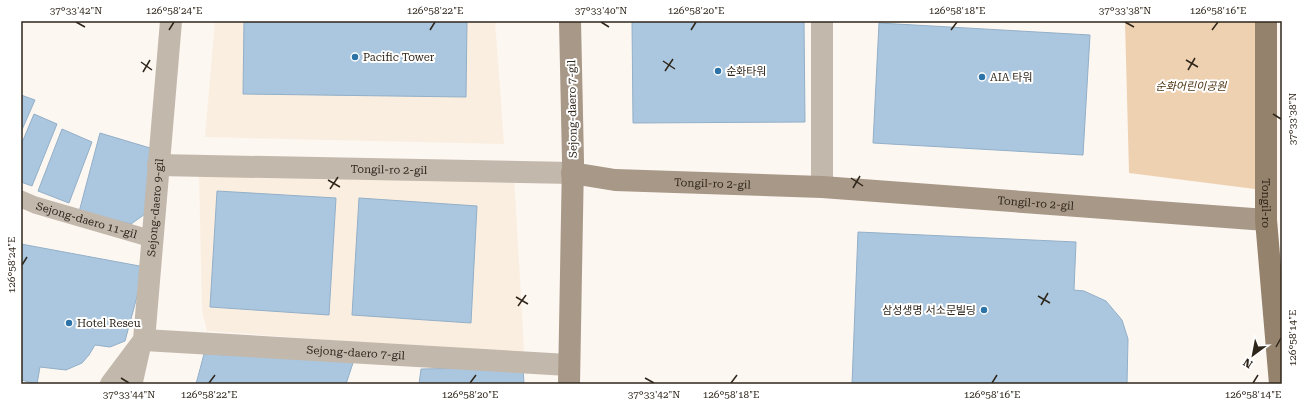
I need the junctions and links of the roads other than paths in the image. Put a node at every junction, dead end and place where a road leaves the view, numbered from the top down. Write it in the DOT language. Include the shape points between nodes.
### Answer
graph roads {
  1 [pos="171,21"];
  2 [pos="570,21"];
  3 [pos="822,21"];
  4 [pos="1266,21"];
  5 [pos="158,164"];
  6 [pos="572,173"];
  7 [pos="822,187"];
  8 [pos="21,199"];
  9 [pos="1266,220"];
  10 [pos="152,239"];
  11 [pos="144,340"];
  12 [pos="568,374"];
  13 [pos="111,384"];
  14 [pos="134,384"];
  15 [pos="1280,384"];
  1 -- 5 [label="street, Sejong-daero 9-gil"];
  2 -- 6 [label="street, Sejong-daero 7-gil"];
  3 -- 7 [label="street"];
  4 -- 9 [label="main road, Tongil-ro"];
  5 -- 6 [label="street, Tongil-ro 2-gil"];
  5 -- 10 [label="street, Sejong-daero 9-gil"];
  6 -- 7 [label="street, Tongil-ro 2-gil" via="615,180"];
  6 -- 12 [label="street, Sejong-daero 7-gil"];
  7 -- 9 [label="street, Tongil-ro 2-gil"];
  8 -- 10 [label="lane, Sejong-daero 11-gil"];
  9 -- 15 [label="main road, Tongil-ro"];
  10 -- 11 [label="street, Sejong-daero 9-gil"];
  11 -- 12 [label="street, Sejong-daero 7-gil"];
  11 -- 13 [label="street"];
  11 -- 14 [label="lane"];
}
